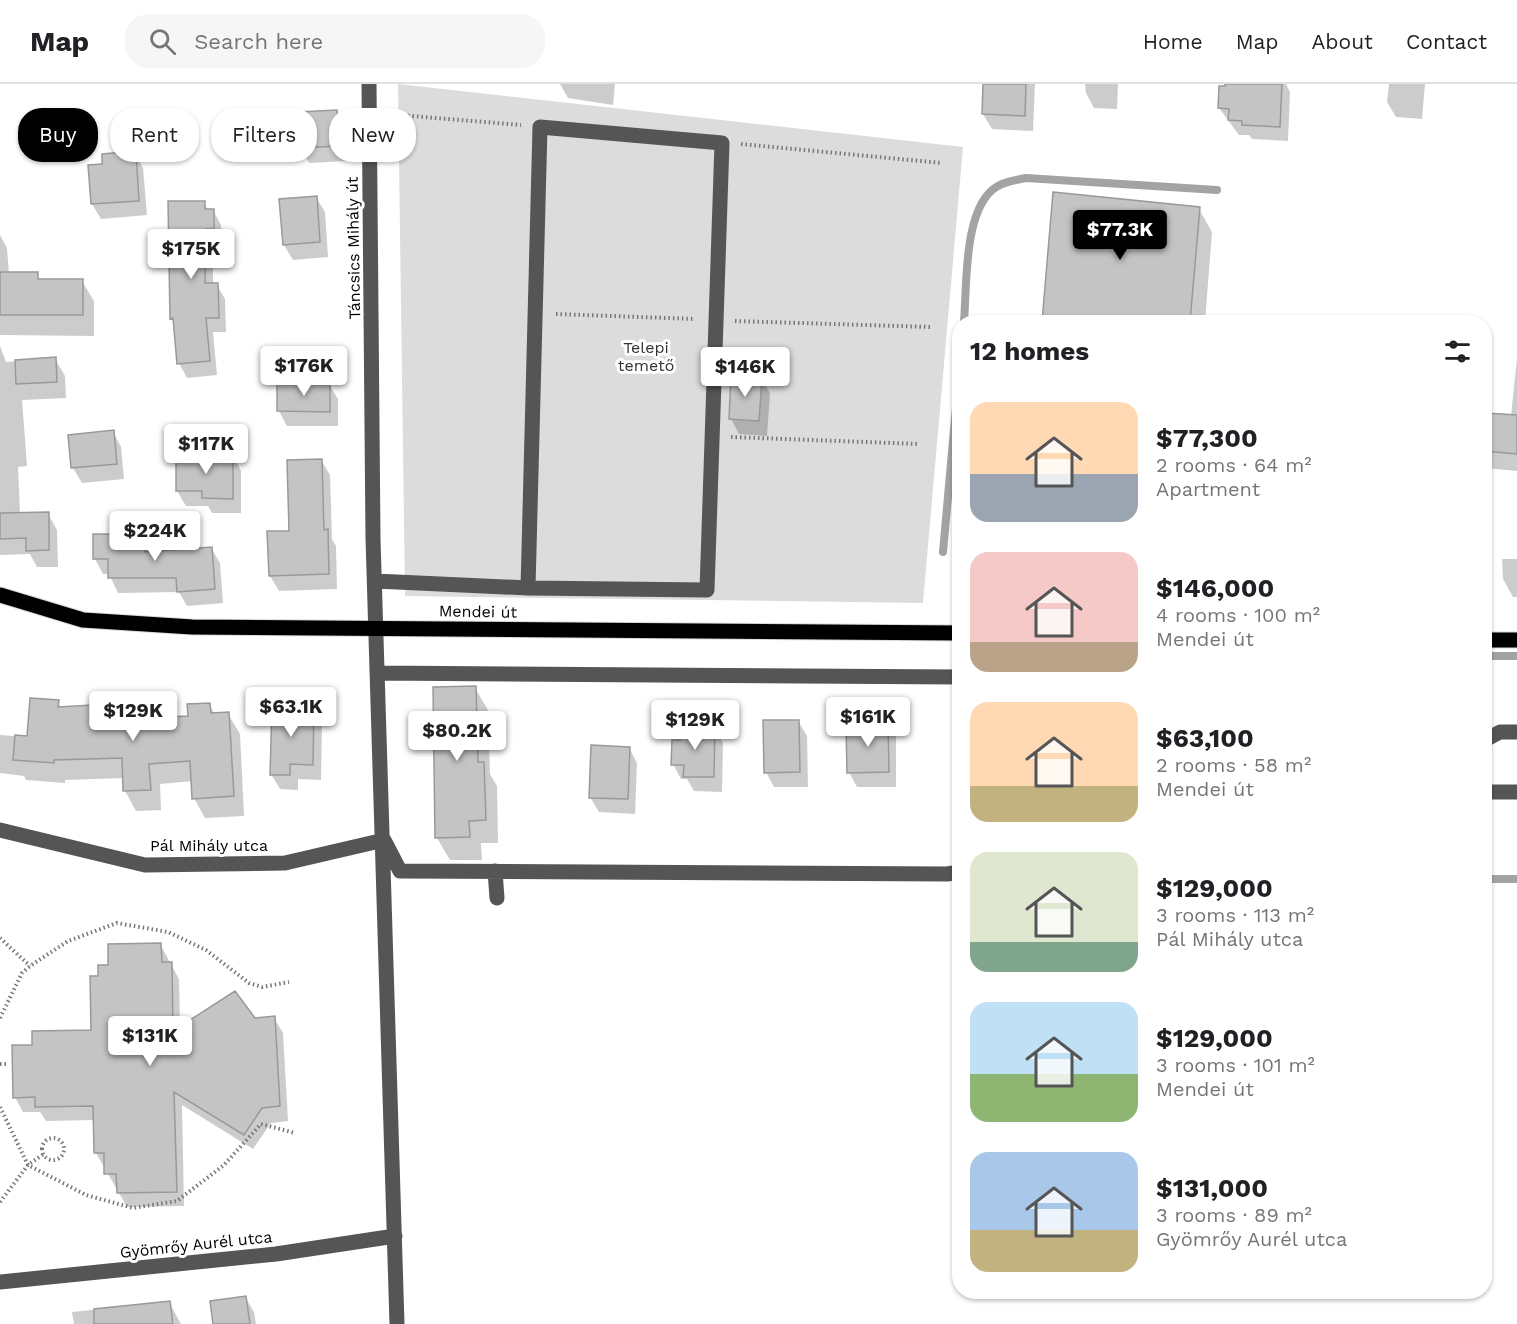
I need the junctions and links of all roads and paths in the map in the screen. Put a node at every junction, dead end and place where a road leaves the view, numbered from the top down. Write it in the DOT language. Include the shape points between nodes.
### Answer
graph roads {
  1 [pos="369,84"];
  2 [pos="416,116"];
  3 [pos="540,127"];
  4 [pos="722,143"];
  5 [pos="942,163"];
  6 [pos="712,437"];
  7 [pos="919,444"];
  8 [pos="375,581"];
  9 [pos="528,588"];
  10 [pos="0,595"];
  11 [pos="376,628"];
  12 [pos="952,633"];
  13 [pos="1492,640"];
  14 [pos="1517,640"];
  15 [pos="377,673"];
  16 [pos="952,677"];
  17 [pos="1517,732"];
  18 [pos="1492,736"];
  19 [pos="1492,792"];
  20 [pos="1517,792"];
  21 [pos="0,830"];
  22 [pos="384,840"];
  23 [pos="495,871"];
  24 [pos="952,873"];
  25 [pos="496,898"];
  26 [pos="0,938"];
  27 [pos="30,966"];
  28 [pos="289,982"];
  29 [pos="0,1018"];
  30 [pos="0,1064"];
  31 [pos="7,1064"];
  32 [pos="0,1107"];
  33 [pos="295,1133"];
  34 [pos="45,1153"];
  35 [pos="28,1165"];
  36 [pos="0,1202"];
  37 [pos="395,1236"];
  38 [pos="0,1282"];
  39 [pos="397,1324"];
  1 -- 8 [label="street, Táncsics Mihály út"];
  2 -- 3 [label="path"];
  3 -- 4 [label="street"];
  3 -- 9 [label="street"];
  4 -- 5 [label="path"];
  4 -- 6 [label="street"];
  6 -- 7 [label="path"];
  6 -- 9 [label="street" via="707,590"];
  8 -- 9 [label="street"];
  8 -- 11 [label="street, Táncsics Mihály út"];
  10 -- 11 [label="main road, Mendei út" via="83,620 192,627"];
  11 -- 12 [label="main road, Mendei út"];
  11 -- 15 [label="street, Táncsics Mihály út"];
  13 -- 14 [label="main road"];
  15 -- 16 [label="street"];
  15 -- 22 [label="street, Táncsics Mihály út"];
  17 -- 18 [label="street"];
  19 -- 20 [label="street"];
  21 -- 22 [label="street, Pál Mihály utca" via="145,864 285,863"];
  22 -- 23 [label="street" via="400,871"];
  22 -- 37 [label="street, Táncsics Mihály út"];
  23 -- 24 [label="street"];
  23 -- 25 [label="street"];
  26 -- 27 [label="path"];
  27 -- 28 [label="path" via="68,941 117,923 168,932 206,950 249,983 262,987"];
  27 -- 29 [label="path" via="22,973"];
  30 -- 31 [label="path"];
  32 -- 35 [label="path"];
  33 -- 35 [label="path" via="261,1124 224,1165 177,1201 133,1208 86,1195"];
  34 -- 34 [label="path" via="41,1146 46,1139 56,1137 63,1143 64,1152 59,1159 49,1161"];
  34 -- 35 [label="path"];
  35 -- 36 [label="path"];
  37 -- 38 [label="street, Gyömrőy Aurél utca" via="276,1254"];
  37 -- 39 [label="street, Táncsics Mihály út"];
}
